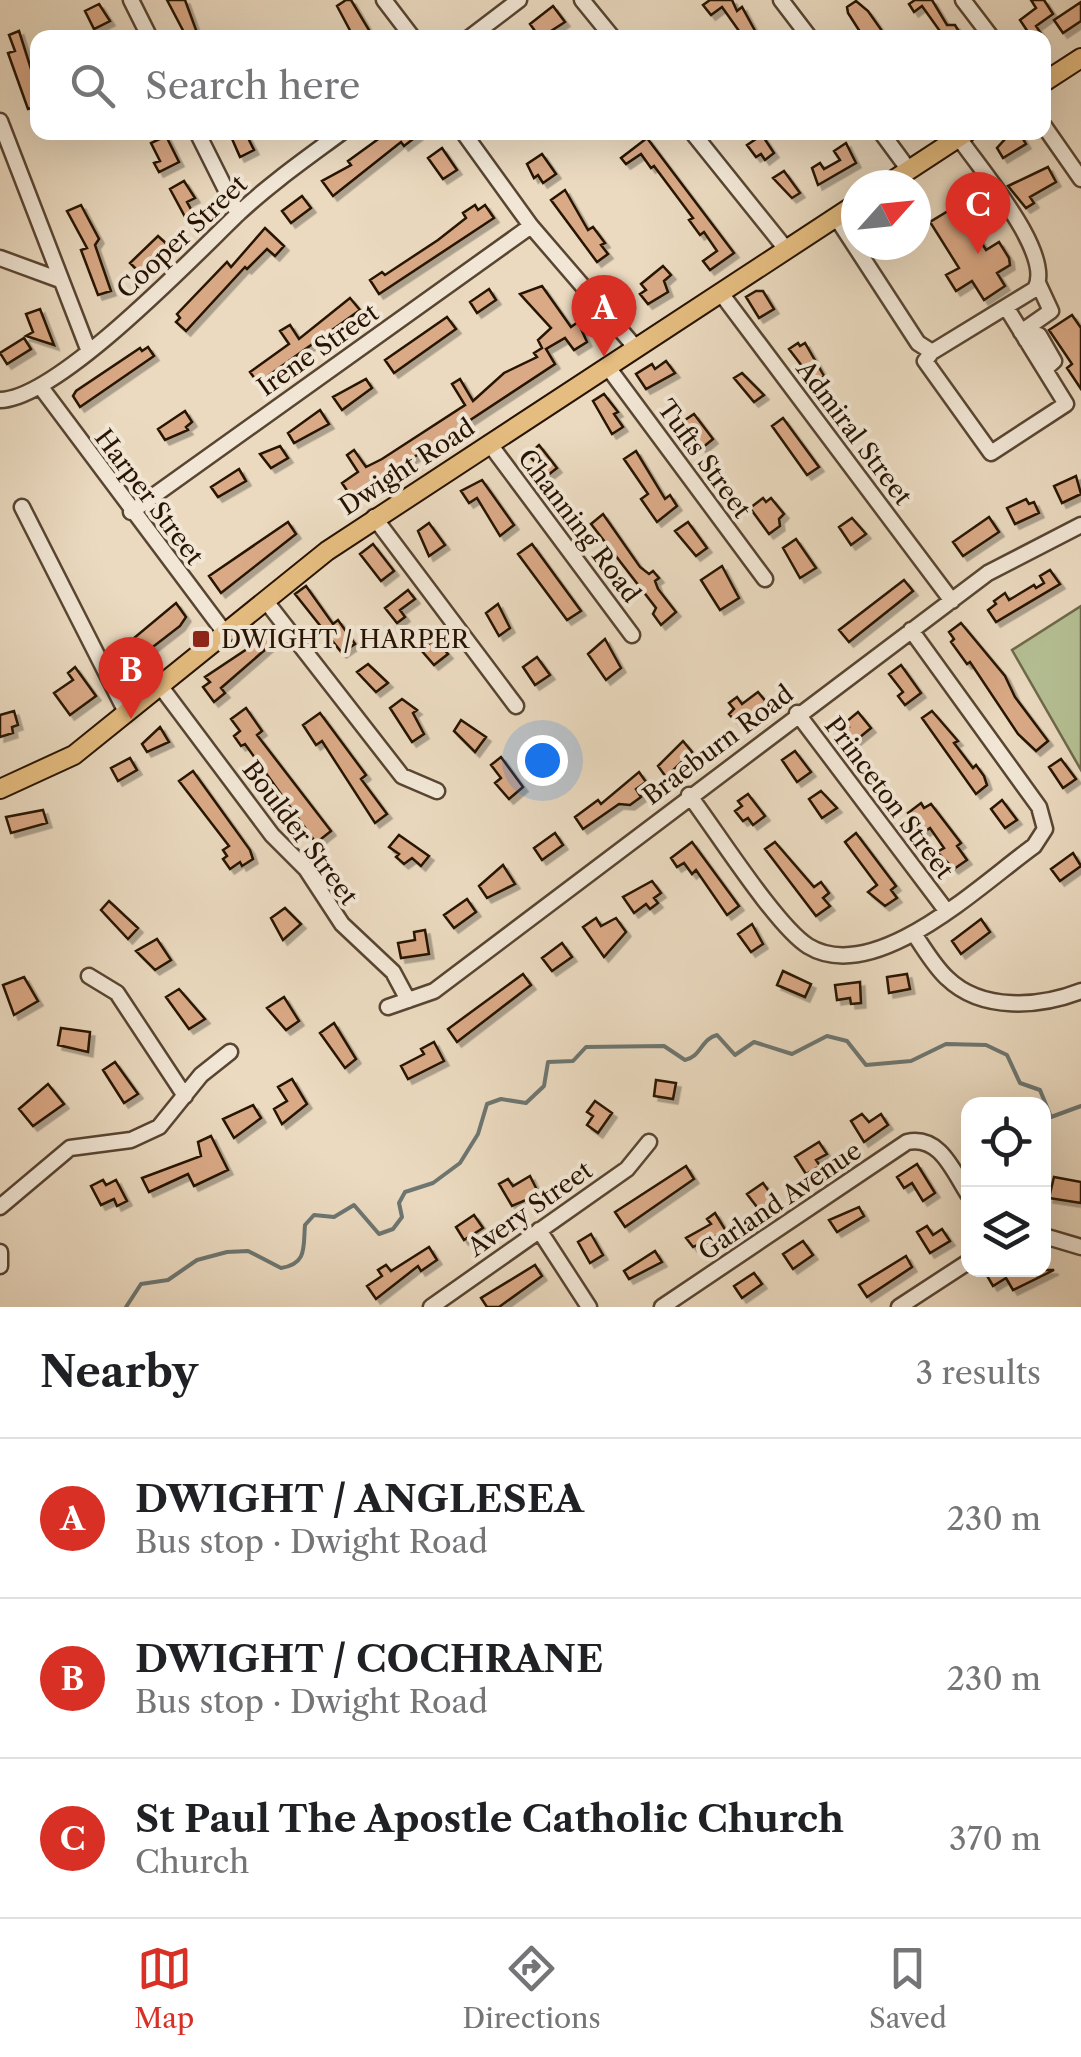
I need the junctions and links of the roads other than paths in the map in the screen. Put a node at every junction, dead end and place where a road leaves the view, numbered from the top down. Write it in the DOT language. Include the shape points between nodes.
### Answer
graph roads {
  1 [pos="131,0"];
  2 [pos="384,0"];
  3 [pos="519,0"];
  4 [pos="781,0"];
  5 [pos="964,0"];
  6 [pos="587,2"];
  7 [pos="146,30"];
  8 [pos="407,30"];
  9 [pos="480,30"];
  10 [pos="607,30"];
  11 [pos="804,30"];
  12 [pos="986,30"];
  13 [pos="1081,58"];
  14 [pos="1051,77"];
  15 [pos="0,120"];
  16 [pos="1051,136"];
  17 [pos="201,140"];
  18 [pos="332,140"];
  19 [pos="469,140"];
  20 [pos="698,140"];
  21 [pos="887,140"];
  22 [pos="955,140"];
  23 [pos="966,140"];
  24 [pos="910,170"];
  25 [pos="1081,180"];
  26 [pos="238,214"];
  27 [pos="841,214"];
  28 [pos="836,217"];
  29 [pos="532,226"];
  30 [pos="786,249"];
  31 [pos="0,258"];
  32 [pos="60,280"];
  33 [pos="1038,283"];
  34 [pos="720,292"];
  35 [pos="1006,307"];
  36 [pos="1024,336"];
  37 [pos="636,348"];
  38 [pos="88,349"];
  39 [pos="932,352"];
  40 [pos="607,366"];
  41 [pos="40,386"];
  42 [pos="0,400"];
  43 [pos="489,443"];
  44 [pos="22,507"];
  45 [pos="130,512"];
  46 [pos="374,517"];
  47 [pos="1081,524"];
  48 [pos="765,579"];
  49 [pos="265,600"];
  50 [pos="952,601"];
  51 [pos="911,630"];
  52 [pos="225,633"];
  53 [pos="632,635"];
  54 [pos="160,688"];
  55 [pos="516,706"];
  56 [pos="797,713"];
  57 [pos="127,714"];
  58 [pos="0,789"];
  59 [pos="437,791"];
  60 [pos="689,795"];
  61 [pos="945,909"];
  62 [pos="914,934"];
  63 [pos="89,976"];
  64 [pos="1081,990"];
  65 [pos="408,1000"];
  66 [pos="388,1007"];
  67 [pos="230,1052"];
  68 [pos="185,1096"];
  69 [pos="649,1142"];
  70 [pos="963,1187"];
  71 [pos="0,1207"];
  72 [pos="539,1230"];
  73 [pos="1051,1238"];
  74 [pos="1081,1246"];
  75 [pos="0,1252"];
  76 [pos="0,1266"];
  77 [pos="961,1267"];
  78 [pos="431,1307"];
  79 [pos="588,1307"];
  80 [pos="662,1307"];
  81 [pos="899,1307"];
  1 -- 7 [label="street"];
  2 -- 8 [label="street"];
  3 -- 9 [label="street"];
  4 -- 11 [label="street"];
  5 -- 12 [label="street"];
  6 -- 10 [label="street"];
  13 -- 14 [label="main road"];
  15 -- 32 [label="street"];
  16 -- 25 [label="street"];
  17 -- 26 [label="street"];
  18 -- 26 [label="street, Cooper Street"];
  19 -- 29 [label="street"];
  20 -- 30 [label="street"];
  21 -- 24 [label="street"];
  22 -- 24 [label="main road"];
  23 -- 33 [label="street" via="1035,250"];
  26 -- 38 [label="street, Cooper Street" via="153,301"];
  27 -- 28 [label="main road, Dwight Road"];
  28 -- 30 [label="main road, Dwight Road"];
  28 -- 39 [label="street" via="918,343"];
  29 -- 37 [label="street"];
  29 -- 45 [label="street, Irene Street"];
  30 -- 34 [label="main road, Dwight Road"];
  31 -- 32 [label="street"];
  32 -- 38 [label="street"];
  33 -- 35 [label="street"];
  33 -- 36 [label="street" via="1051,311"];
  34 -- 37 [label="main road, Dwight Road"];
  34 -- 50 [label="street, Admiral Street"];
  35 -- 36 [label="street"];
  35 -- 39 [label="street"];
  36 -- 39 [label="street" via="1066,404 992,453 925,361"];
  37 -- 40 [label="main road, Dwight Road"];
  38 -- 41 [label="street, Cooper Street"];
  40 -- 43 [label="main road, Dwight Road"];
  40 -- 48 [label="street, Tufts Street"];
  41 -- 42 [label="street, Cooper Street"];
  41 -- 45 [label="street, Harper Street"];
  43 -- 46 [label="main road, Dwight Road"];
  43 -- 53 [label="street, Channing Road"];
  44 -- 57 [label="street"];
  45 -- 52 [label="street, Harper Street"];
  46 -- 49 [label="main road, Dwight Road"];
  46 -- 55 [label="street"];
  47 -- 50 [label="street, Braeburn Road" via="999,566"];
  49 -- 52 [label="main road, Dwight Road"];
  49 -- 59 [label="street" via="402,776"];
  50 -- 51 [label="street, Braeburn Road"];
  51 -- 56 [label="street, Braeburn Road"];
  51 -- 61 [label="street" via="1045,822 1034,846"];
  52 -- 54 [label="main road, Dwight Road"];
  54 -- 57 [label="main road, Dwight Road"];
  54 -- 65 [label="street, Boulder Street" via="272,835 306,869 342,924 393,972"];
  56 -- 60 [label="street, Braeburn Road"];
  56 -- 61 [label="street, Princeton Street"];
  57 -- 58 [label="main road, Dwight Road" via="65,761"];
  60 -- 62 [label="street" via="808,946 839,955 868,953"];
  60 -- 65 [label="street, Braeburn Road" via="434,991"];
  61 -- 62 [label="street"];
  62 -- 64 [label="street" via="947,978 978,996 1035,1004"];
  63 -- 68 [label="street" via="117,992"];
  65 -- 66 [label="street, Braeburn Road"];
  67 -- 68 [label="street"];
  68 -- 71 [label="street" via="142,1136 63,1152"];
  69 -- 72 [label="street, Avery Street" via="627,1169"];
  70 -- 80 [label="street, Garland Avenue" via="941,1153 924,1141 908,1142"];
  72 -- 78 [label="street, Avery Street"];
  72 -- 79 [label="street"];
  73 -- 74 [label="street"];
  75 -- 76 [label="street"];
  77 -- 81 [label="street"];
}
